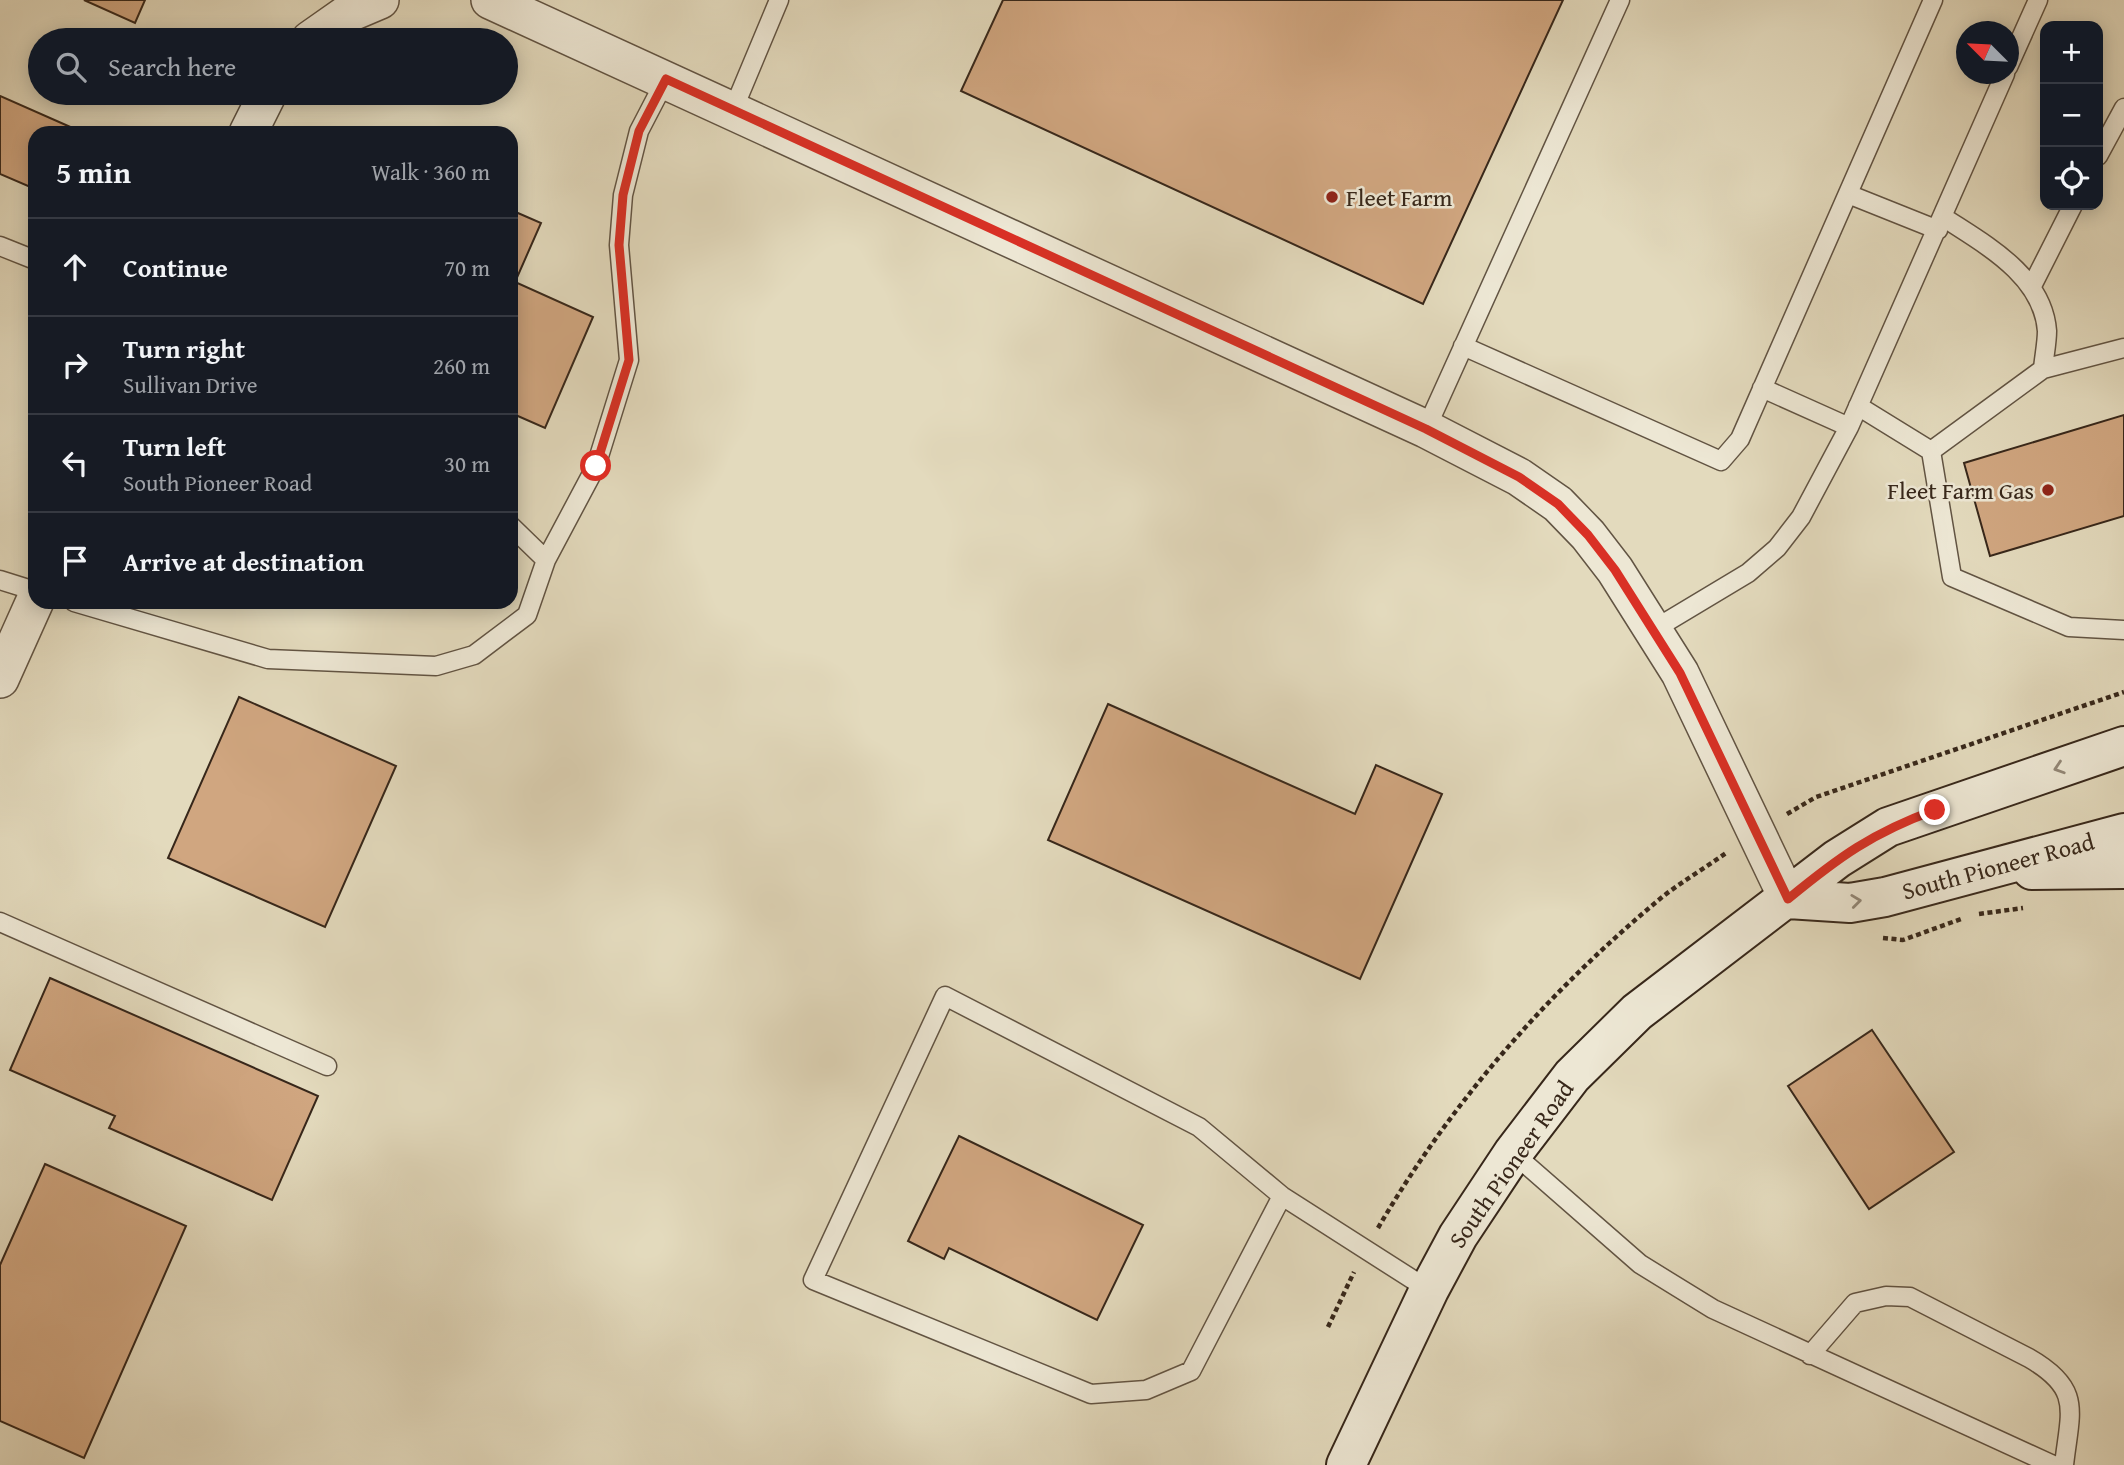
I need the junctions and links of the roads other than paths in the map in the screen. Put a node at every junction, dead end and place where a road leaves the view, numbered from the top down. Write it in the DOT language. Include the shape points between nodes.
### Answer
graph roads {
  1 [pos="380,0"];
  2 [pos="491,0"];
  3 [pos="779,0"];
  4 [pos="1620,0"];
  5 [pos="1933,0"];
  6 [pos="2038,0"];
  7 [pos="327,28"];
  8 [pos="2019,42"];
  9 [pos="666,79"];
  10 [pos="2002,84"];
  11 [pos="262,105"];
  12 [pos="2124,108"];
  13 [pos="733,110"];
  14 [pos="252,126"];
  15 [pos="2103,147"];
  16 [pos="1848,194"];
  17 [pos="2070,210"];
  18 [pos="1940,223"];
  19 [pos="0,246"];
  20 [pos="28,258"];
  21 [pos="2032,286"];
  22 [pos="1463,346"];
  23 [pos="2124,348"];
  24 [pos="2043,369"];
  25 [pos="1762,388"];
  26 [pos="1858,407"];
  27 [pos="1849,427"];
  28 [pos="1426,429"];
  29 [pos="1931,451"];
  30 [pos="518,533"];
  31 [pos="546,560"];
  32 [pos="0,580"];
  33 [pos="28,589"];
  34 [pos="31,609"];
  35 [pos="98,609"];
  36 [pos="2124,630"];
  37 [pos="1653,631"];
  38 [pos="0,679"];
  39 [pos="2124,746"];
  40 [pos="2124,832"];
  41 [pos="2124,869"];
  42 [pos="1981,870"];
  43 [pos="1788,899"];
  44 [pos="0,922"];
  45 [pos="327,1066"];
  46 [pos="1513,1153"];
  47 [pos="1282,1196"];
  48 [pos="1429,1290"];
  49 [pos="1810,1355"];
  50 [pos="1346,1465"];
  51 [pos="2053,1465"];
  52 [pos="2064,1465"];
  1 -- 7 [label="street"];
  2 -- 9 [label="street"];
  3 -- 13 [label="lane"];
  4 -- 22 [label="lane"];
  5 -- 16 [label="lane"];
  6 -- 8 [label="lane"];
  9 -- 13 [label="street"];
  9 -- 31 [label="lane" via="639,131 623,195 619,245 629,360 596,466"];
  10 -- 18 [label="lane"];
  11 -- 14 [label="street"];
  12 -- 15 [label="lane"];
  13 -- 28 [label="street"];
  16 -- 18 [label="lane"];
  16 -- 25 [label="lane"];
  17 -- 21 [label="lane"];
  18 -- 21 [label="lane" via="1986,246"];
  18 -- 26 [label="lane"];
  19 -- 20 [label="lane"];
  21 -- 24 [label="lane" via="2047,329"];
  22 -- 25 [label="lane" via="1720,461 1740,439"];
  22 -- 28 [label="lane"];
  23 -- 24 [label="lane"];
  24 -- 29 [label="lane"];
  25 -- 27 [label="lane"];
  26 -- 27 [label="lane"];
  26 -- 29 [label="lane"];
  27 -- 37 [label="lane" via="1801,517 1777,548 1748,573"];
  28 -- 37 [label="street" via="1519,477 1558,504 1615,570"];
  29 -- 36 [label="lane" via="1952,577 2069,627"];
  30 -- 31 [label="lane"];
  31 -- 35 [label="lane" via="527,615 474,655 436,666 268,659"];
  32 -- 33 [label="lane"];
  34 -- 38 [label="street"];
  37 -- 43 [label="street" via="1680,673"];
  39 -- 43 [label="main road, South Pioneer Road, one-way" via="1888,827 1837,859"];
  40 -- 42 [label="main road, South Pioneer Road"];
  41 -- 42 [label="main road"];
  43 -- 42 [label="main road, South Pioneer Road, one-way" via="1850,903"];
  43 -- 46 [label="main road, South Pioneer Road" via="1637,1012 1572,1076"];
  44 -- 45 [label="lane"];
  46 -- 48 [label="main road, South Pioneer Road" via="1458,1236"];
  46 -- 49 [label="lane" via="1640,1264 1713,1310"];
  47 -- 47 [label="lane" via="1199,1127 945,996 813,1280 1091,1394 1146,1390 1191,1371"];
  47 -- 48 [label="lane"];
  48 -- 50 [label="main road, South Pioneer Road"];
  49 -- 51 [label="lane"];
  49 -- 52 [label="lane" via="1856,1303 1886,1296 1910,1297 2047,1368 2064,1385 2071,1406"];
}
